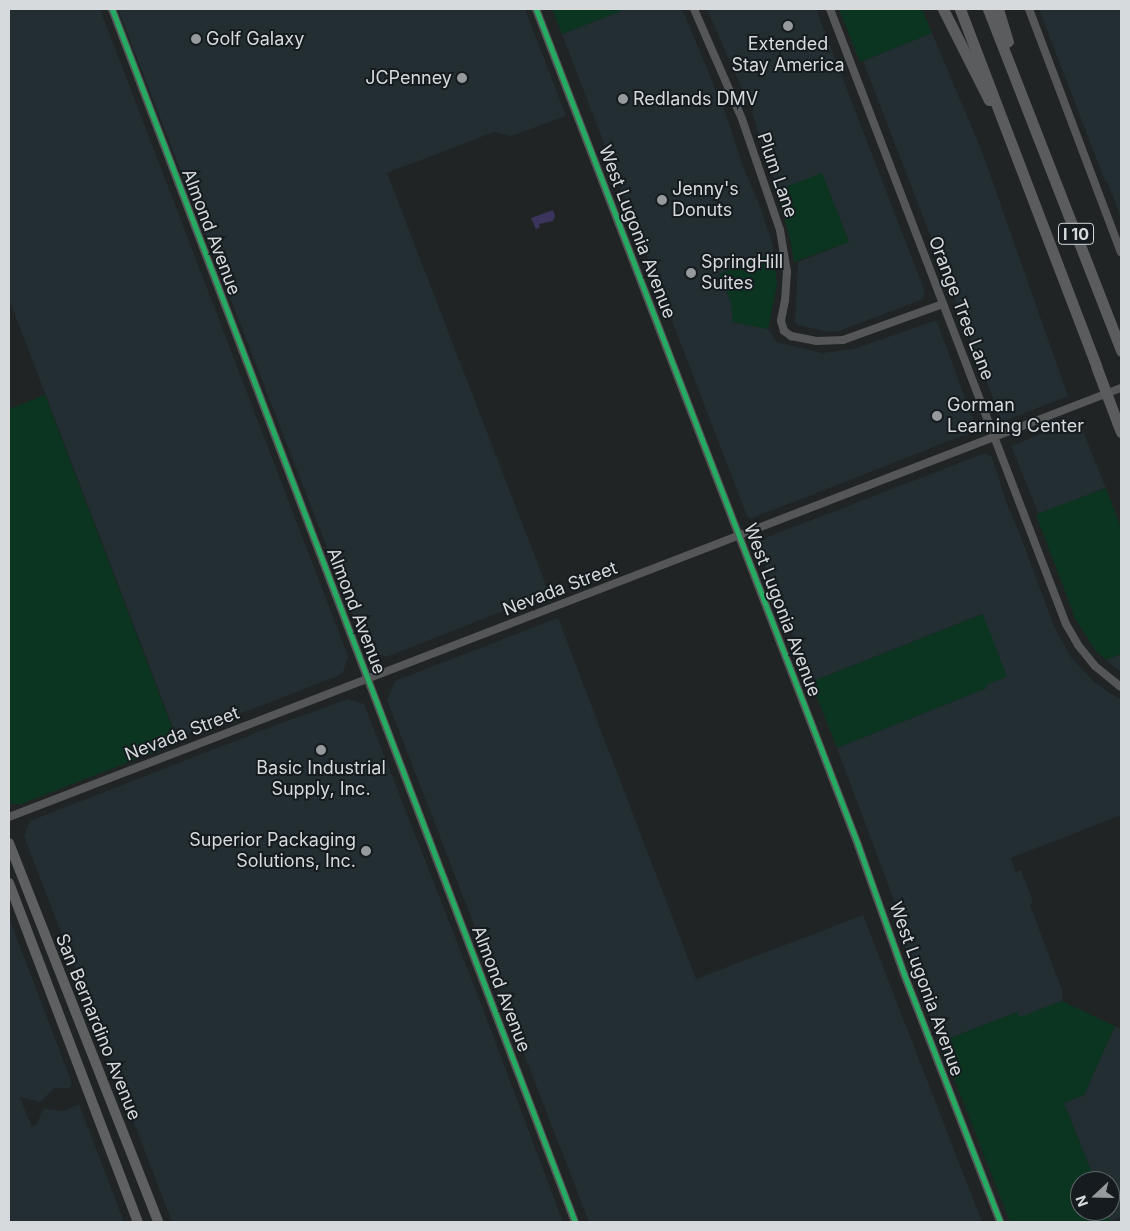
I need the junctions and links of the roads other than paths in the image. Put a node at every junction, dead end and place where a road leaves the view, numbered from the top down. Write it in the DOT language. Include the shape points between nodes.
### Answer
graph roads {
  1 [pos="112,9"];
  2 [pos="536,9"];
  3 [pos="694,9"];
  4 [pos="830,9"];
  5 [pos="942,9"];
  6 [pos="960,9"];
  7 [pos="988,9"];
  8 [pos="998,9"];
  9 [pos="1028,9"];
  10 [pos="1030,117"];
  11 [pos="1018,157"];
  12 [pos="1121,252"];
  13 [pos="943,304"];
  14 [pos="1121,351"];
  15 [pos="1121,388"];
  16 [pos="1119,427"];
  17 [pos="994,437"];
  18 [pos="738,536"];
  19 [pos="368,678"];
  20 [pos="1121,687"];
  21 [pos="9,816"];
  22 [pos="9,843"];
  23 [pos="9,883"];
  24 [pos="138,1222"];
  25 [pos="158,1222"];
  26 [pos="575,1222"];
  27 [pos="1000,1222"];
  1 -- 19 [label="street, Almond Avenue"];
  2 -- 18 [label="street, West Lugonia Avenue"];
  3 -- 13 [label="street, Plum Lane" via="742,118 780,230 787,272 780,321 782,329 791,336 817,341 843,340"];
  4 -- 13 [label="street, Orange Tree Lane"];
  5 -- 11 [label="highway"];
  6 -- 11 [label="highway, I 10"];
  7 -- 10 [label="highway, I 10"];
  8 -- 10 [label="highway"];
  9 -- 12 [label="street"];
  10 -- 14 [label="highway, I 10"];
  11 -- 16 [label="highway, I 10, bridge"];
  13 -- 17 [label="street, Orange Tree Lane"];
  15 -- 17 [label="street, Nevada Street"];
  17 -- 18 [label="street, Nevada Street"];
  17 -- 20 [label="street, Orange Tree Lane" via="1066,624 1096,666"];
  18 -- 19 [label="street, Nevada Street"];
  18 -- 27 [label="street, West Lugonia Avenue"];
  19 -- 21 [label="street, Nevada Street"];
  19 -- 26 [label="street, Almond Avenue"];
  22 -- 25 [label="main road, San Bernardino Avenue"];
  23 -- 24 [label="main road, San Bernardino Avenue"];
}
